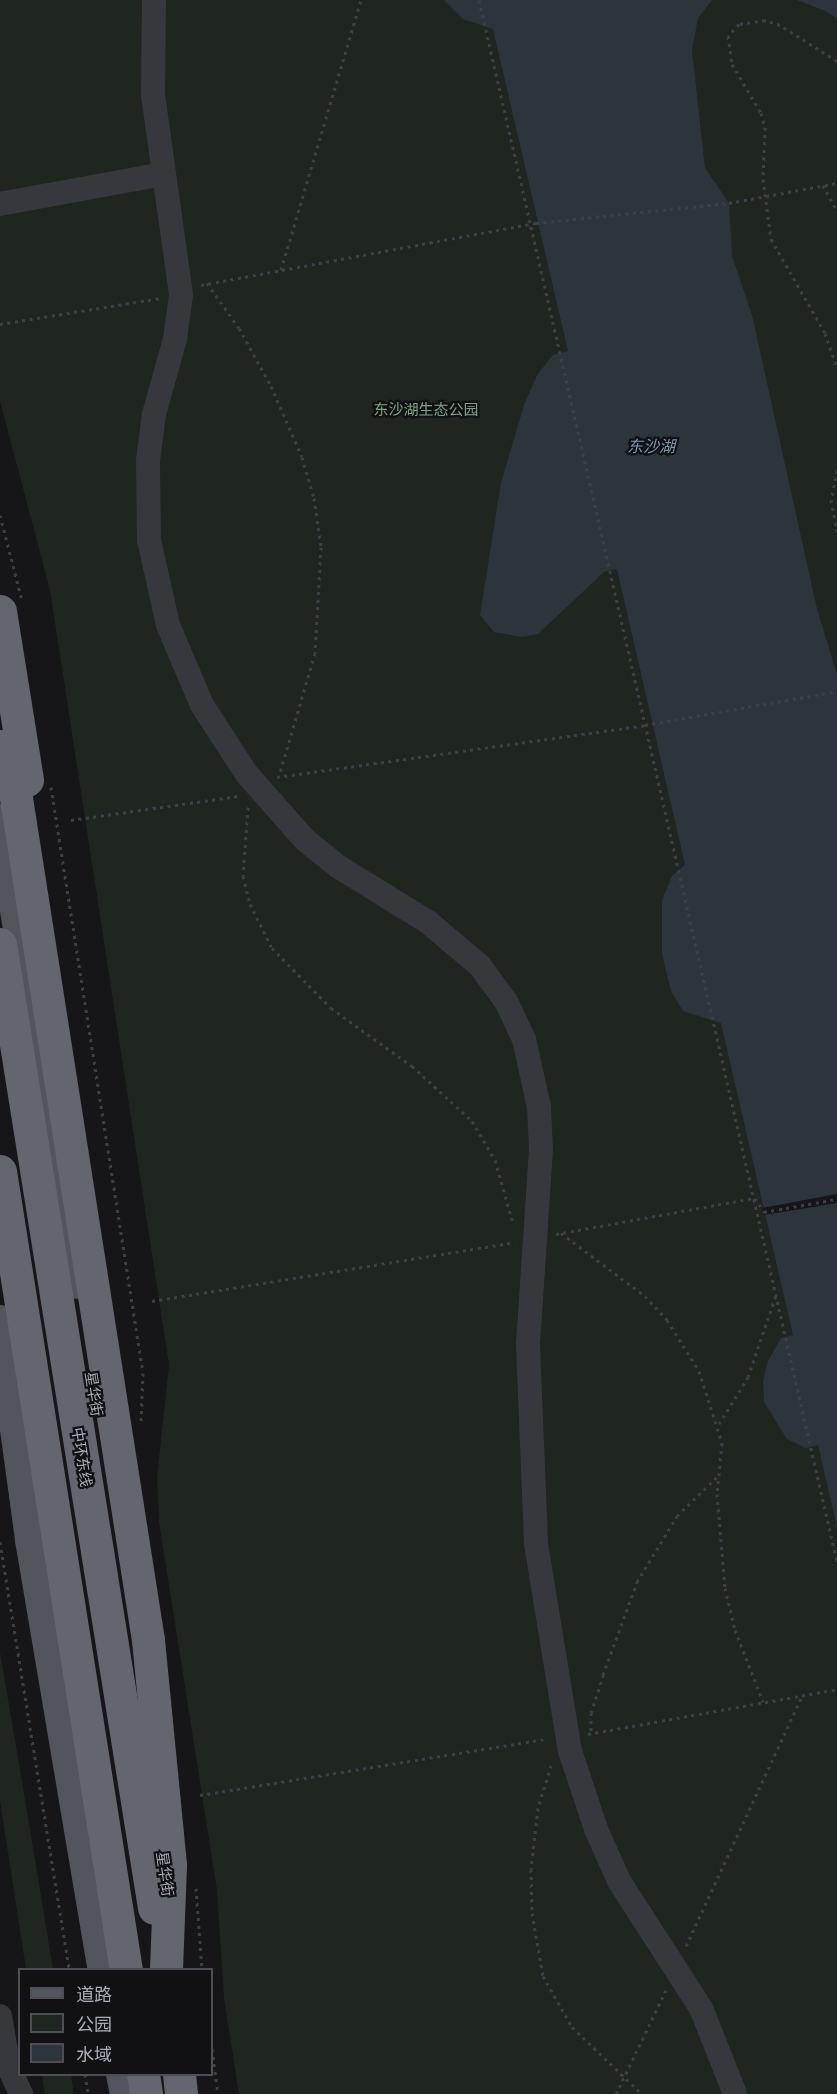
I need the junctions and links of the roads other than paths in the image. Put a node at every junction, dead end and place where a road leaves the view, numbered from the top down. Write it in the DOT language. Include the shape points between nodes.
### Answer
graph roads {
  1 [pos="154,0"];
  2 [pos="163,174"];
  3 [pos="0,204"];
  4 [pos="0,611"];
  5 [pos="0,746"];
  6 [pos="0,819"];
  7 [pos="0,944"];
  8 [pos="0,1171"];
  9 [pos="0,1320"];
  10 [pos="110,1493"];
  11 [pos="13,1508"];
  12 [pos="103,1968"];
  13 [pos="126,1968"];
  14 [pos="165,1968"];
  15 [pos="165,1968"];
  16 [pos="178,1968"];
  17 [pos="0,2016"];
  18 [pos="121,2076"];
  19 [pos="143,2076"];
  20 [pos="178,2076"];
  21 [pos="192,2076"];
  22 [pos="21,2094"];
  23 [pos="125,2094"];
  24 [pos="146,2094"];
  25 [pos="181,2094"];
  26 [pos="194,2094"];
  27 [pos="735,2094"];
  1 -- 2 [label="street" via="151,63"];
  2 -- 3 [label="street"];
  2 -- 27 [label="street" via="181,295 175,339 154,414 148,461 151,550 168,625 219,736 263,792 305,840 339,867 428,922 473,960 507,1004 524,1039 539,1107 541,1149 528,1344 536,1544 561,1757 619,1881 714,2033"];
  4 -- 10 [label="highway" via="123,1371 120,1430"];
  5 -- 14 [label="highway" via="10,766 148,1640 171,1865"];
  6 -- 10 [label="main road, 星华街"];
  7 -- 15 [label="highway, 中环东线"];
  8 -- 13 [label="highway"];
  9 -- 11 [label="main road"];
  10 -- 16 [label="main road, 星华街"];
  11 -- 12 [label="main road"];
  17 -- 22 [label="street" via="9,2068"];
  18 -- 23 [label="main road"];
  19 -- 24 [label="highway"];
  20 -- 25 [label="highway"];
  21 -- 26 [label="main road"];
}
